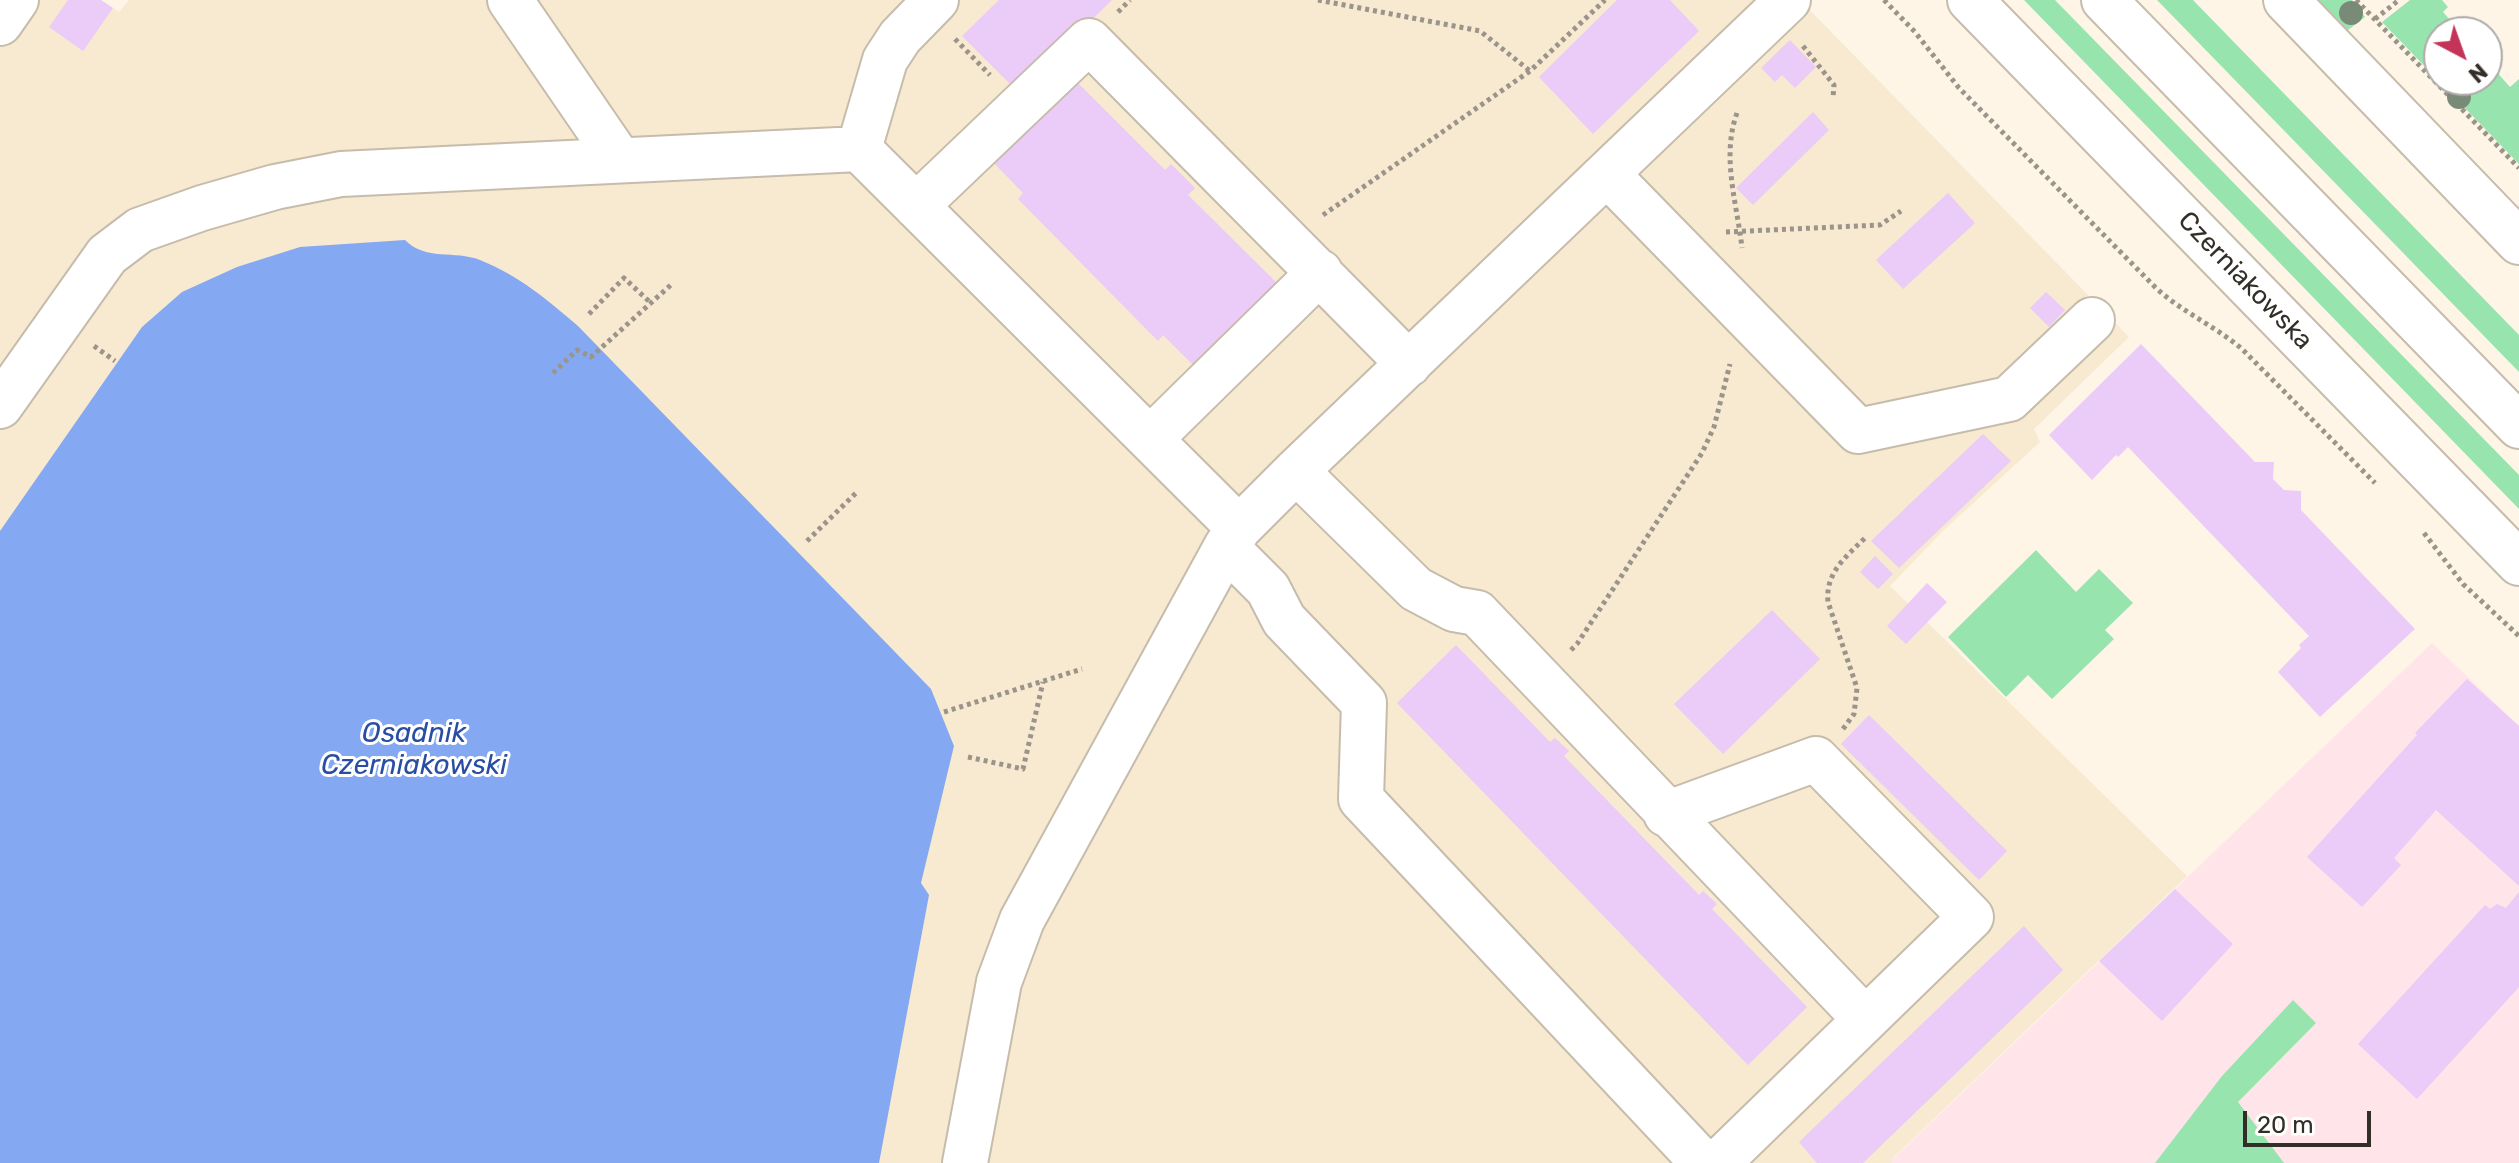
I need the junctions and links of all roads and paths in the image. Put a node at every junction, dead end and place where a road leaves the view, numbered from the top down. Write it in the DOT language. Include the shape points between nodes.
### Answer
graph roads {
  1 [pos="16,0"];
  2 [pos="510,0"];
  3 [pos="1318,0"];
  4 [pos="1605,0"];
  5 [pos="1884,0"];
  6 [pos="1970,0"];
  7 [pos="2104,0"];
  8 [pos="2286,0"];
  9 [pos="2356,0"];
  10 [pos="932,5"];
  11 [pos="1772,5"];
  12 [pos="0,23"];
  13 [pos="1530,71"];
  14 [pos="1833,98"];
  15 [pos="1020,106"];
  16 [pos="1738,108"];
  17 [pos="859,149"];
  18 [pos="619,159"];
  19 [pos="2519,168"];
  20 [pos="1607,174"];
  21 [pos="916,206"];
  22 [pos="1901,211"];
  23 [pos="1740,232"];
  24 [pos="1666,234"];
  25 [pos="2519,242"];
  26 [pos="1306,258"];
  27 [pos="673,283"];
  28 [pos="652,304"];
  29 [pos="1743,313"];
  30 [pos="589,314"];
  31 [pos="2092,320"];
  32 [pos="1409,364"];
  33 [pos="553,373"];
  34 [pos="0,406"];
  35 [pos="2519,426"];
  36 [pos="1150,439"];
  37 [pos="1296,471"];
  38 [pos="2381,489"];
  39 [pos="857,492"];
  40 [pos="2423,532"];
  41 [pos="1867,536"];
  42 [pos="1233,538"];
  43 [pos="807,541"];
  44 [pos="2519,563"];
  45 [pos="2519,636"];
  46 [pos="1082,669"];
  47 [pos="1539,679"];
  48 [pos="1043,682"];
  49 [pos="944,712"];
  50 [pos="968,757"];
  51 [pos="1816,759"];
  52 [pos="1666,814"];
  53 [pos="1865,1019"];
  54 [pos="965,1163"];
  55 [pos="1703,1163"];
  56 [pos="1718,1163"];
  1 -- 12 [label="main road"];
  2 -- 18 [label="main road"];
  3 -- 13 [label="path" via="1480,31"];
  4 -- 13 [label="path"];
  5 -- 38 [label="path" via="1959,88 2144,276 2169,300 2229,337"];
  6 -- 44 [label="main road, Czerniakowska"];
  7 -- 35 [label="main road"];
  8 -- 25 [label="main road"];
  9 -- 19 [label="path"];
  10 -- 15 [label="path"];
  10 -- 17 [label="main road" via="885,60"];
  11 -- 14 [label="path" via="1834,85"];
  11 -- 20 [label="main road"];
  13 -- 26 [label="path" via="1328,210"];
  15 -- 21 [label="main road"];
  15 -- 26 [label="main road" via="1089,41"];
  16 -- 23 [label="path" via="1732,127 1731,191"];
  17 -- 18 [label="main road"];
  17 -- 21 [label="main road"];
  18 -- 34 [label="main road" via="341,174 275,187 140,230 107,255"];
  20 -- 24 [label="main road"];
  20 -- 32 [label="main road"];
  21 -- 36 [label="main road"];
  22 -- 23 [label="path" via="1880,225"];
  23 -- 24 [label="path"];
  23 -- 29 [label="path"];
  24 -- 29 [label="main road"];
  26 -- 32 [label="main road"];
  26 -- 36 [label="main road"];
  27 -- 28 [label="path"];
  28 -- 30 [label="path" via="624,278"];
  28 -- 33 [label="path" via="591,357 577,350"];
  29 -- 31 [label="main road" via="1858,431 2009,399"];
  29 -- 47 [label="path" via="1714,427 1702,453 1577,644"];
  32 -- 37 [label="main road"];
  36 -- 42 [label="main road"];
  37 -- 42 [label="main road"];
  37 -- 47 [label="main road" via="1416,589 1454,609 1477,613"];
  39 -- 43 [label="path"];
  40 -- 45 [label="path" via="2463,584"];
  41 -- 51 [label="path" via="1836,566 1827,591 1857,702 1854,714"];
  42 -- 54 [label="main road" via="1022,920 999,982"];
  42 -- 55 [label="main road" via="1284,620 1364,703 1361,799"];
  46 -- 48 [label="path"];
  47 -- 52 [label="main road"];
  48 -- 49 [label="path"];
  48 -- 50 [label="path" via="1023,769"];
  51 -- 52 [label="main road"];
  51 -- 53 [label="main road" via="1971,917"];
  52 -- 53 [label="main road"];
  53 -- 56 [label="main road"];
}
